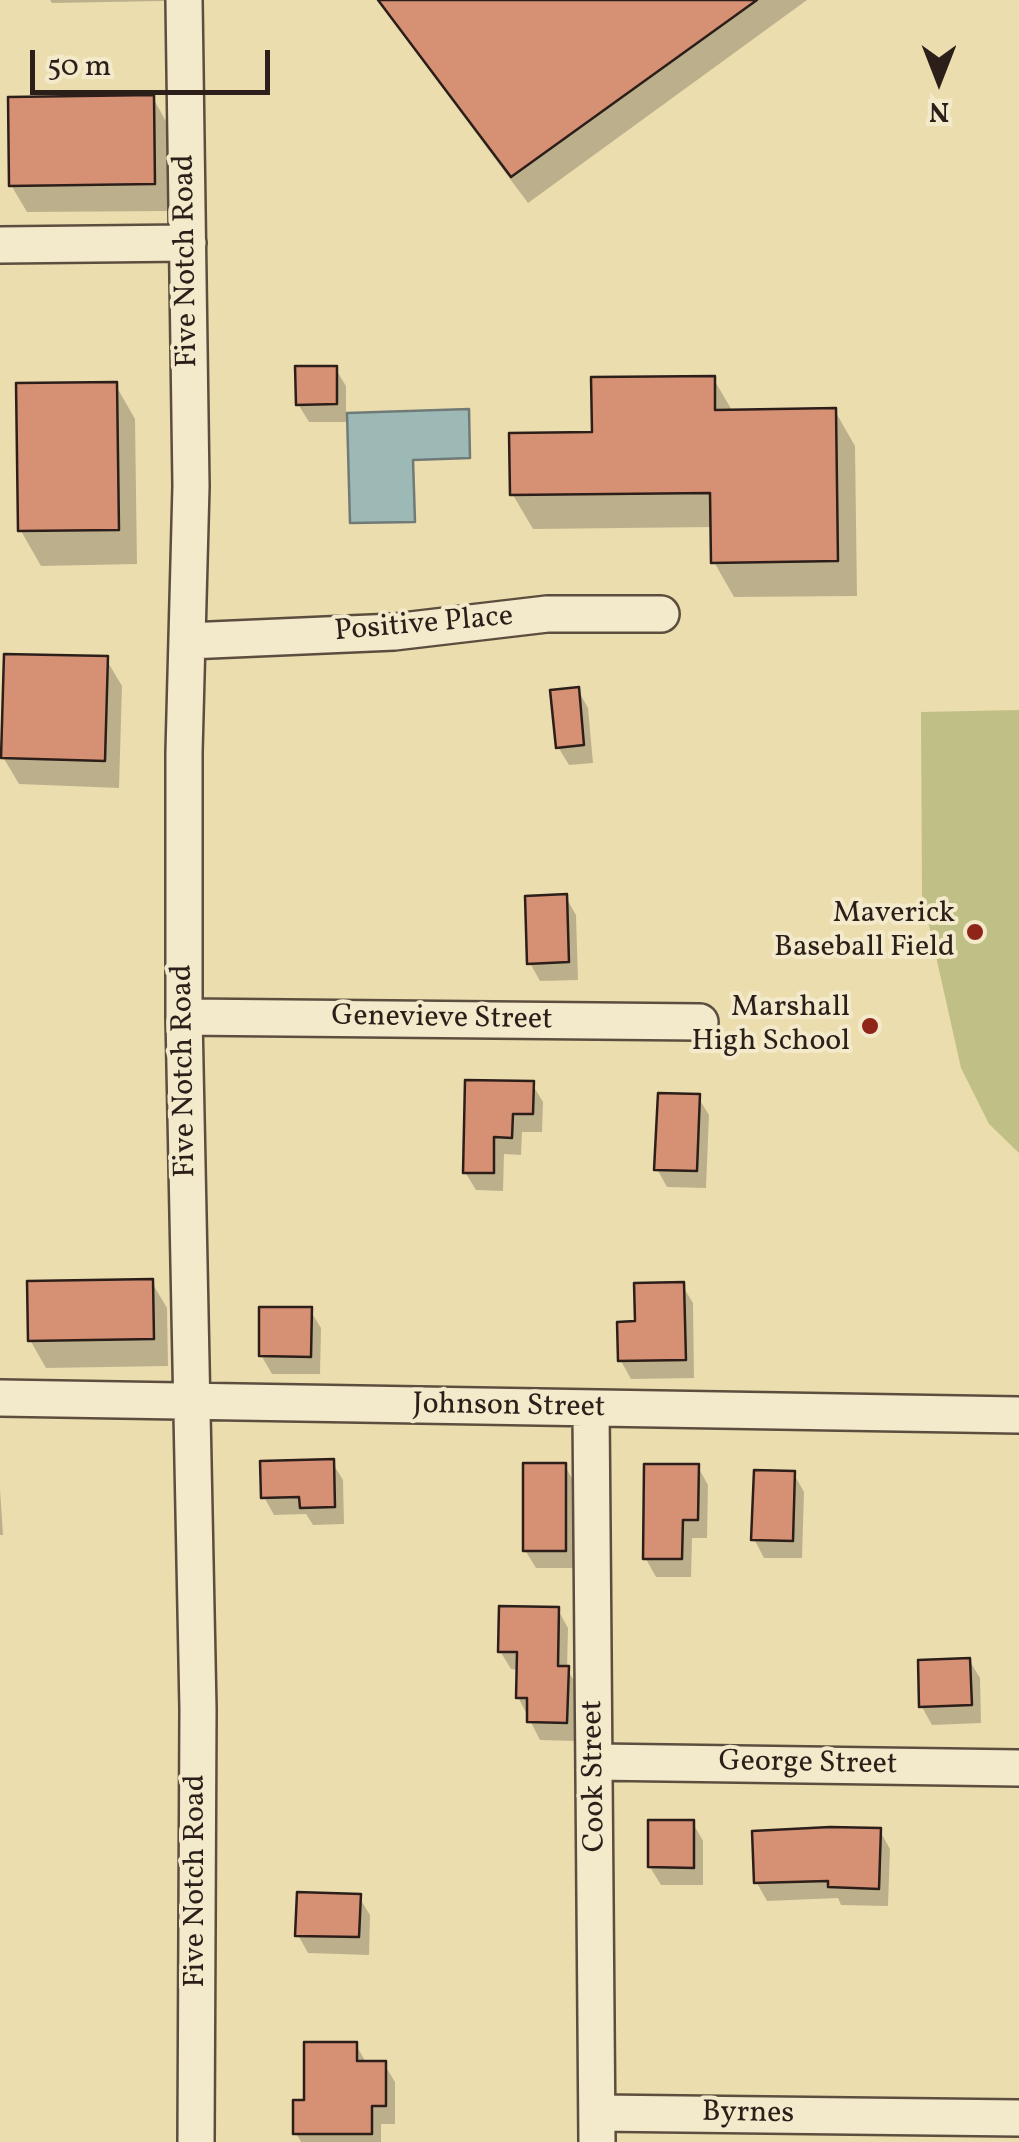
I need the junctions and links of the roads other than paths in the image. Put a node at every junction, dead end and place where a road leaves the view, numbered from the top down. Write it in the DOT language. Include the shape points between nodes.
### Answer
graph roads {
  1 [pos="184,0"];
  2 [pos="188,243"];
  3 [pos="0,245"];
  4 [pos="661,614"];
  5 [pos="188,641"];
  6 [pos="184,1017"];
  7 [pos="700,1022"];
  8 [pos="0,1398"];
  9 [pos="192,1402"];
  10 [pos="591,1410"];
  11 [pos="1019,1415"];
  12 [pos="596,1762"];
  13 [pos="1019,1768"];
  14 [pos="1019,2118"];
  15 [pos="598,2128"];
  16 [pos="196,2142"];
  1 -- 2 [label="street, Five Notch Road"];
  2 -- 3 [label="street"];
  2 -- 5 [label="street, Five Notch Road"];
  4 -- 5 [label="street, Positive Place" via="547,614 394,632"];
  5 -- 6 [label="street, Five Notch Road"];
  6 -- 7 [label="street, Genevieve Street"];
  6 -- 9 [label="street, Five Notch Road"];
  8 -- 9 [label="street, Johnson Street"];
  9 -- 10 [label="street, Johnson Street"];
  9 -- 16 [label="street, Five Notch Road"];
  10 -- 11 [label="street, Johnson Street"];
  10 -- 12 [label="street, Cook Street"];
  12 -- 13 [label="street, George Street"];
  12 -- 15 [label="street, Cook Street"];
  14 -- 15 [label="street, Byrnes"];
}
